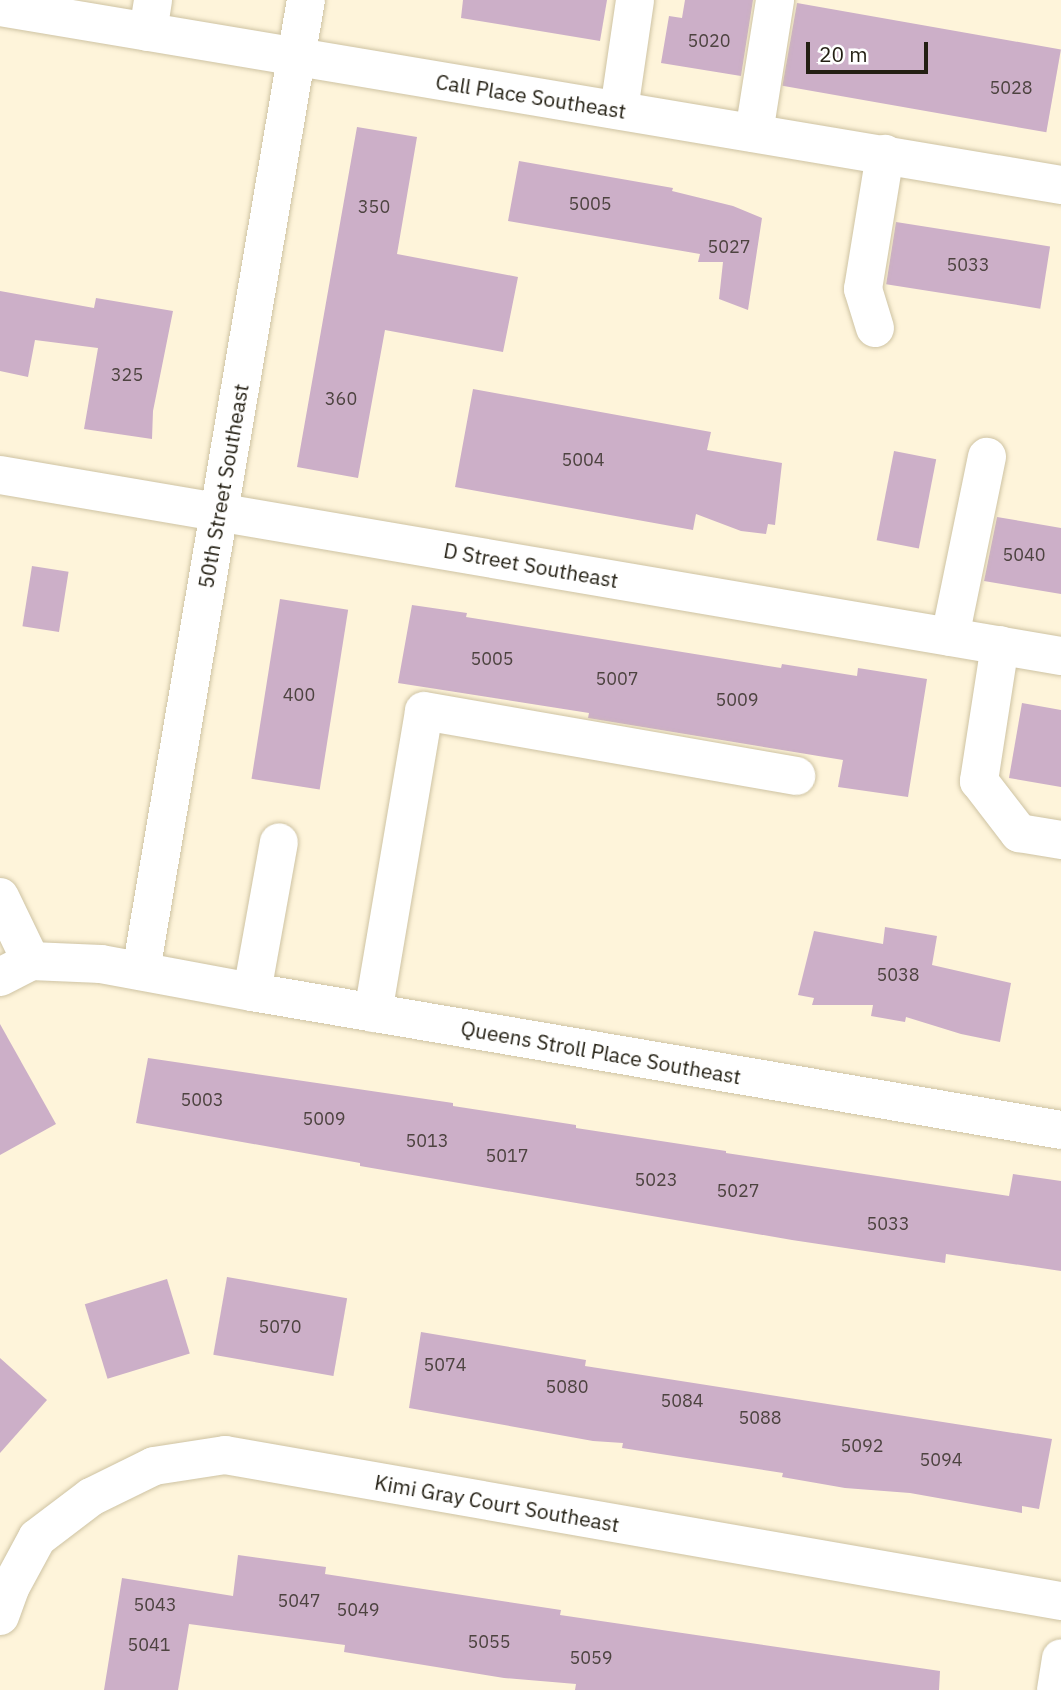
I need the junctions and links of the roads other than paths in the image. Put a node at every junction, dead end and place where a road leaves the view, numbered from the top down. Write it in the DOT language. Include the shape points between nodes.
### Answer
graph roads {
  1 [pos="306,0"];
  2 [pos="635,0"];
  3 [pos="775,0"];
  4 [pos="0,7"];
  5 [pos="150,16"];
  6 [pos="296,57"];
  7 [pos="619,110"];
  8 [pos="754,133"];
  9 [pos="885,155"];
  10 [pos="1061,185"];
  11 [pos="875,328"];
  12 [pos="987,457"];
  13 [pos="0,475"];
  14 [pos="219,514"];
  15 [pos="950,637"];
  16 [pos="1000,645"];
  17 [pos="1061,656"];
  18 [pos="796,776"];
  19 [pos="1061,840"];
  20 [pos="279,842"];
  21 [pos="0,897"];
  22 [pos="15,969"];
  23 [pos="141,971"];
  24 [pos="252,992"];
  25 [pos="373,1013"];
  26 [pos="1061,1130"];
  27 [pos="1061,1601"];
  28 [pos="0,1616"];
  29 [pos="1061,1658"];
  30 [pos="1056,1690"];
  1 -- 6 [label="street, 50th Street Southeast"];
  2 -- 7 [label="street"];
  3 -- 8 [label="street"];
  4 -- 5 [label="street, Call Place Southeast"];
  5 -- 6 [label="street, Call Place Southeast"];
  6 -- 7 [label="street, Call Place Southeast"];
  6 -- 14 [label="street, 50th Street Southeast"];
  7 -- 8 [label="street, Call Place Southeast"];
  8 -- 9 [label="street, Call Place Southeast"];
  9 -- 10 [label="street, Call Place Southeast"];
  9 -- 11 [label="street" via="863,289"];
  12 -- 15 [label="street"];
  13 -- 14 [label="street, D Street Southeast"];
  14 -- 15 [label="street, D Street Southeast"];
  14 -- 23 [label="street, 50th Street Southeast"];
  15 -- 16 [label="street, D Street Southeast"];
  16 -- 17 [label="street, D Street Southeast"];
  16 -- 19 [label="street" via="979,780 1019,833"];
  18 -- 25 [label="street" via="424,711"];
  20 -- 24 [label="street"];
  21 -- 22 [label="street"];
  22 -- 23 [label="street, Queens Stroll Place Southeast" via="101,964"];
  23 -- 24 [label="street, Queens Stroll Place Southeast"];
  24 -- 25 [label="street, Queens Stroll Place Southeast"];
  25 -- 26 [label="street, Queens Stroll Place Southeast"];
  27 -- 28 [label="street, Kimi Gray Court Southeast" via="225,1455 155,1466 91,1497 37,1538"];
  29 -- 30 [label="street"];
}
